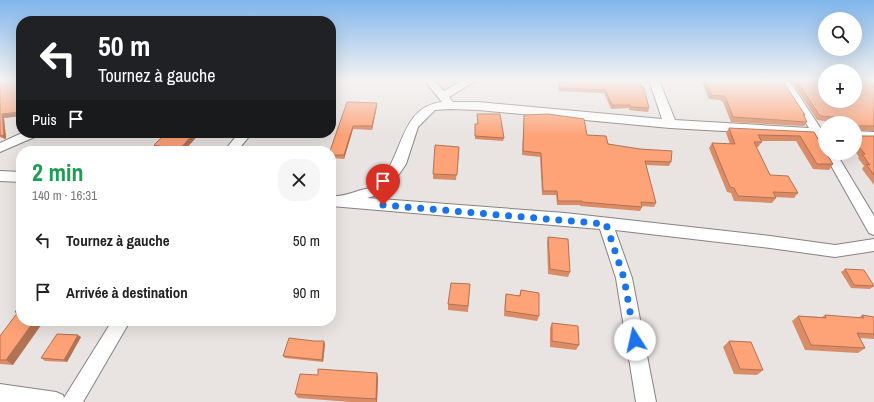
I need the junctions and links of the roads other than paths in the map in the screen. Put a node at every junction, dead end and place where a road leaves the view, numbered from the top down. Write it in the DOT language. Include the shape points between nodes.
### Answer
graph roads {
  1 [pos="661,99"];
  2 [pos="797,99"];
  3 [pos="446,100"];
  4 [pos="670,124"];
  5 [pos="818,130"];
  6 [pos="862,135"];
  7 [pos="874,136"];
  8 [pos="818,137"];
  9 [pos="22,138"];
  10 [pos="242,138"];
  11 [pos="234,146"];
  12 [pos="0,148"];
  13 [pos="834,160"];
  14 [pos="0,176"];
  15 [pos="16,177"];
  16 [pos="336,202"];
  17 [pos="606,224"];
  18 [pos="874,229"];
  19 [pos="874,244"];
  20 [pos="118,326"];
  21 [pos="0,393"];
  22 [pos="56,402"];
  23 [pos="72,402"];
  24 [pos="646,402"];
  1 -- 4 [label="street"];
  2 -- 5 [label="street"];
  3 -- 4 [label="street" via="478,106"];
  3 -- 16 [label="street" via="432,107 413,125 399,164 382,188"];
  4 -- 8 [label="street"];
  6 -- 7 [label="street"];
  9 -- 12 [label="street"];
  10 -- 11 [label="street"];
  13 -- 18 [label="street"];
  14 -- 15 [label="street"];
  16 -- 17 [label="street"];
  17 -- 19 [label="street" via="835,251"];
  17 -- 24 [label="street" via="624,278"];
  20 -- 23 [label="street"];
  21 -- 22 [label="street"];
}
